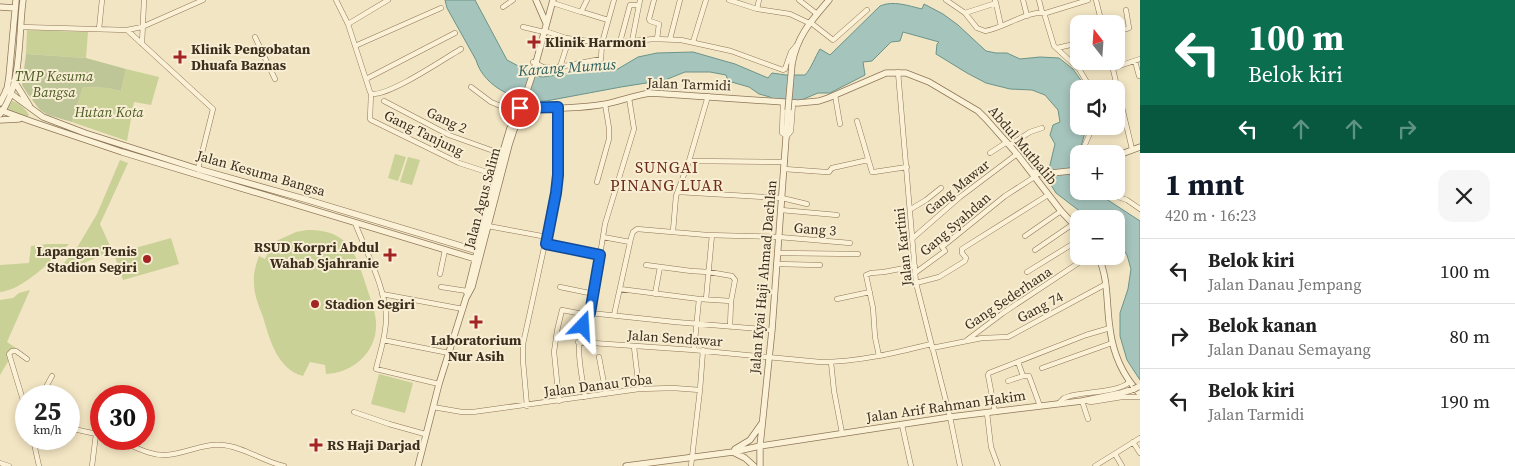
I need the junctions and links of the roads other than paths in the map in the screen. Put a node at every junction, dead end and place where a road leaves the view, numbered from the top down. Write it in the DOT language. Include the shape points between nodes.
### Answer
graph roads {
  1 [pos="16,0"];
  2 [pos="23,0"];
  3 [pos="102,0"];
  4 [pos="144,0"];
  5 [pos="188,0"];
  6 [pos="203,0"];
  7 [pos="336,0"];
  8 [pos="388,0"];
  9 [pos="513,0"];
  10 [pos="536,0"];
  11 [pos="587,0"];
  12 [pos="614,0"];
  13 [pos="654,0"];
  14 [pos="680,0"];
  15 [pos="706,0"];
  16 [pos="729,0"];
  17 [pos="759,0"];
  18 [pos="798,0"];
  19 [pos="829,0"];
  20 [pos="946,0"];
  21 [pos="1023,0"];
  22 [pos="1039,0"];
  23 [pos="1088,0"];
  24 [pos="1096,0"];
  25 [pos="553,1"];
  26 [pos="996,1"];
  27 [pos="740,2"];
  28 [pos="1077,2"];
  29 [pos="639,3"];
  30 [pos="0,7"];
  31 [pos="187,7"];
  32 [pos="503,7"];
  33 [pos="15,8"];
  34 [pos="441,8"];
  35 [pos="757,9"];
  36 [pos="867,10"];
  37 [pos="1126,10"];
  38 [pos="582,12"];
  39 [pos="965,12"];
  40 [pos="1043,13"];
  41 [pos="818,14"];
  42 [pos="1100,15"];
  43 [pos="1027,16"];
  44 [pos="608,20"];
  45 [pos="810,23"];
  46 [pos="348,24"];
  47 [pos="547,24"];
  48 [pos="20,26"];
  49 [pos="1001,26"];
  50 [pos="142,27"];
  51 [pos="523,27"];
  52 [pos="99,29"];
  53 [pos="1125,29"];
  54 [pos="127,30"];
  55 [pos="455,33"];
  56 [pos="544,33"];
  57 [pos="255,37"];
  58 [pos="569,39"];
  59 [pos="656,39"];
  60 [pos="670,39"];
  61 [pos="632,41"];
  62 [pos="602,42"];
  63 [pos="620,42"];
  64 [pos="693,42"];
  65 [pos="142,44"];
  66 [pos="1070,45"];
  67 [pos="355,46"];
  68 [pos="796,46"];
  69 [pos="1057,48"];
  70 [pos="461,49"];
  71 [pos="1137,60"];
  72 [pos="1125,64"];
  73 [pos="533,65"];
  74 [pos="560,67"];
  75 [pos="1113,70"];
  76 [pos="898,72"];
  77 [pos="1139,76"];
  78 [pos="275,79"];
  79 [pos="366,79"];
  80 [pos="1086,80"];
  81 [pos="14,81"];
  82 [pos="471,87"];
  83 [pos="8,92"];
  84 [pos="371,92"];
  85 [pos="836,95"];
  86 [pos="708,96"];
  87 [pos="629,98"];
  88 [pos="384,102"];
  89 [pos="0,103"];
  90 [pos="784,103"];
  91 [pos="796,103"];
  92 [pos="605,104"];
  93 [pos="518,107"];
  94 [pos="558,107"];
  95 [pos="1,111"];
  96 [pos="34,111"];
  97 [pos="0,120"];
  98 [pos="26,120"];
  99 [pos="857,121"];
  100 [pos="840,124"];
  101 [pos="1042,128"];
  102 [pos="512,130"];
  103 [pos="787,136"];
  104 [pos="117,143"];
  105 [pos="1008,143"];
  106 [pos="124,145"];
  107 [pos="1140,147"];
  108 [pos="115,150"];
  109 [pos="1132,150"];
  110 [pos="122,152"];
  111 [pos="990,153"];
  112 [pos="1125,153"];
  113 [pos="502,154"];
  114 [pos="1017,154"];
  115 [pos="868,160"];
  116 [pos="689,161"];
  117 [pos="785,165"];
  118 [pos="907,167"];
  119 [pos="198,169"];
  120 [pos="1070,171"];
  121 [pos="1034,174"];
  122 [pos="499,175"];
  123 [pos="597,182"];
  124 [pos="941,188"];
  125 [pos="679,192"];
  126 [pos="1048,195"];
  127 [pos="782,198"];
  128 [pos="1125,199"];
  129 [pos="308,200"];
  130 [pos="807,204"];
  131 [pos="305,207"];
  132 [pos="910,209"];
  133 [pos="1140,209"];
  134 [pos="341,210"];
  135 [pos="781,210"];
  136 [pos="1061,211"];
  137 [pos="837,215"];
  138 [pos="340,217"];
  139 [pos="1070,221"];
  140 [pos="354,223"];
  141 [pos="488,226"];
  142 [pos="1070,226"];
  143 [pos="673,231"];
  144 [pos="712,235"];
  145 [pos="1025,236"];
  146 [pos="547,237"];
  147 [pos="603,237"];
  148 [pos="778,237"];
  149 [pos="913,238"];
  150 [pos="630,242"];
  151 [pos="850,243"];
  152 [pos="546,244"];
  153 [pos="1070,246"];
  154 [pos="446,250"];
  155 [pos="1036,250"];
  156 [pos="479,251"];
  157 [pos="777,253"];
  158 [pos="858,254"];
  159 [pos="600,255"];
  160 [pos="477,259"];
  161 [pos="776,264"];
  162 [pos="646,265"];
  163 [pos="820,265"];
  164 [pos="1075,265"];
  165 [pos="1101,265"];
  166 [pos="915,266"];
  167 [pos="660,267"];
  168 [pos="709,272"];
  169 [pos="1027,272"];
  170 [pos="915,273"];
  171 [pos="440,274"];
  172 [pos="916,283"];
  173 [pos="1106,284"];
  174 [pos="560,286"];
  175 [pos="440,287"];
  176 [pos="620,289"];
  177 [pos="467,291"];
  178 [pos="870,292"];
  179 [pos="382,294"];
  180 [pos="594,294"];
  181 [pos="655,294"];
  182 [pos="466,298"];
  183 [pos="699,299"];
  184 [pos="706,299"];
  185 [pos="837,299"];
  186 [pos="731,302"];
  187 [pos="463,309"];
  188 [pos="589,314"];
  189 [pos="614,315"];
  190 [pos="696,324"];
  191 [pos="730,327"];
  192 [pos="1110,328"];
  193 [pos="772,330"];
  194 [pos="383,340"];
  195 [pos="965,341"];
  196 [pos="578,342"];
  197 [pos="1112,343"];
  198 [pos="634,346"];
  199 [pos="931,346"];
  200 [pos="694,350"];
  201 [pos="703,350"];
  202 [pos="449,353"];
  203 [pos="599,356"];
  204 [pos="879,356"];
  205 [pos="770,358"];
  206 [pos="27,359"];
  207 [pos="831,362"];
  208 [pos="1018,362"];
  209 [pos="1042,368"];
  210 [pos="52,376"];
  211 [pos="1023,376"];
  212 [pos="1008,381"];
  213 [pos="439,384"];
  214 [pos="19,385"];
  215 [pos="47,385"];
  216 [pos="1135,386"];
  217 [pos="639,389"];
  218 [pos="700,390"];
  219 [pos="606,394"];
  220 [pos="1140,396"];
  221 [pos="585,397"];
  222 [pos="1084,400"];
  223 [pos="559,401"];
  224 [pos="1058,404"];
  225 [pos="526,406"];
  226 [pos="1040,406"];
  227 [pos="433,408"];
  228 [pos="354,412"];
  229 [pos="995,412"];
  230 [pos="986,413"];
  231 [pos="950,417"];
  232 [pos="1088,419"];
  233 [pos="763,421"];
  234 [pos="902,425"];
  235 [pos="842,433"];
  236 [pos="425,434"];
  237 [pos="1140,438"];
  238 [pos="1133,442"];
  239 [pos="760,446"];
  240 [pos="35,450"];
  241 [pos="95,450"];
  242 [pos="143,450"];
  243 [pos="732,452"];
  244 [pos="1140,453"];
  245 [pos="1115,454"];
  246 [pos="691,456"];
  247 [pos="0,463"];
  248 [pos="272,465"];
  249 [pos="9,466"];
  250 [pos="39,466"];
  251 [pos="92,466"];
  252 [pos="284,466"];
  253 [pos="417,466"];
  254 [pos="626,466"];
  255 [pos="690,466"];
  256 [pos="754,466"];
  257 [pos="760,466"];
  258 [pos="912,466"];
  259 [pos="960,466"];
  260 [pos="998,466"];
  261 [pos="1095,466"];
  262 [pos="1122,466"];
  1 -- 33 [label="street"];
  2 -- 48 [label="street"];
  3 -- 52 [label="street"];
  4 -- 50 [label="street"];
  5 -- 31 [label="street"];
  6 -- 31 [label="street"];
  7 -- 46 [label="street"];
  8 -- 46 [label="street"];
  9 -- 32 [label="street"];
  10 -- 47 [label="street"];
  11 -- 38 [label="street"];
  12 -- 44 [label="street"];
  13 -- 59 [label="street" via="649,19 659,24"];
  14 -- 60 [label="street"];
  15 -- 64 [label="street"];
  16 -- 27 [label="street"];
  17 -- 35 [label="street"];
  18 -- 41 [label="street"];
  19 -- 41 [label="street, Jalan Kyai Haji Ahmad Dachlan"];
  20 -- 39 [label="street"];
  21 -- 43 [label="street"];
  22 -- 40 [label="street"];
  23 -- 28 [label="street"];
  24 -- 42 [label="street"];
  25 -- 38 [label="street"];
  25 -- 47 [label="street, Jalan Agus Salim"];
  26 -- 39 [label="street"];
  26 -- 49 [label="street"];
  27 -- 35 [label="street"];
  28 -- 40 [label="street"];
  29 -- 61 [label="street"];
  29 -- 63 [label="street" via="630,5"];
  30 -- 33 [label="street"];
  31 -- 50 [label="street"];
  33 -- 83 [label="street"];
  34 -- 67 [label="street"];
  35 -- 45 [label="street" via="790,14"];
  36 -- 45 [label="street" via="833,40"];
  37 -- 53 [label="street" via="1129,28"];
  38 -- 44 [label="street"];
  39 -- 49 [label="street" via="982,30"];
  40 -- 43 [label="street"];
  40 -- 69 [label="street"];
  41 -- 45 [label="street, Jalan Kyai Haji Ahmad Dachlan"];
  43 -- 49 [label="street"];
  44 -- 62 [label="street"];
  45 -- 68 [label="street, Jalan Kyai Haji Ahmad Dachlan"];
  46 -- 67 [label="street"];
  47 -- 56 [label="street, Jalan Agus Salim"];
  48 -- 52 [label="street"];
  48 -- 81 [label="street"];
  50 -- 54 [label="street"];
  50 -- 65 [label="street"];
  51 -- 56 [label="street"];
  52 -- 54 [label="street"];
  54 -- 65 [label="street"];
  55 -- 79 [label="street"];
  56 -- 58 [label="street"];
  56 -- 73 [label="street, Jalan Agus Salim"];
  57 -- 78 [label="street"];
  58 -- 62 [label="street"];
  58 -- 74 [label="street"];
  59 -- 60 [label="street"];
  59 -- 61 [label="street"];
  60 -- 64 [label="street"];
  61 -- 63 [label="street"];
  62 -- 63 [label="street"];
  62 -- 74 [label="street" via="601,59"];
  64 -- 68 [label="street" via="731,51 784,70"];
  65 -- 119 [label="street" via="213,109"];
  66 -- 69 [label="street"];
  67 -- 79 [label="street"];
  68 -- 103 [label="street, Jalan Kyai Haji Ahmad Dachlan, bridge"];
  69 -- 80 [label="street"];
  70 -- 84 [label="street" via="401,84 378,94"];
  71 -- 72 [label="street"];
  71 -- 77 [label="street"];
  73 -- 74 [label="street"];
  73 -- 93 [label="street, Jalan Agus Salim"];
  75 -- 109 [label="street"];
  76 -- 85 [label="street, Abdul Muthalib" via="879,75"];
  76 -- 105 [label="street, Abdul Muthalib" via="914,75 972,107"];
  76 -- 118 [label="street, Jalan Kartini"];
  79 -- 84 [label="street"];
  81 -- 83 [label="street"];
  81 -- 96 [label="street"];
  82 -- 93 [label="street" via="491,102"];
  83 -- 89 [label="street"];
  83 -- 95 [label="street"];
  83 -- 96 [label="street, Jalan Kesuma Bangsa"];
  84 -- 122 [label="street, Gang Tanjung" via="370,119 467,166"];
  85 -- 91 [label="street, Abdul Muthalib"];
  85 -- 100 [label="street"];
  86 -- 87 [label="street, Jalan Tarmidi" via="651,93"];
  86 -- 90 [label="street, Jalan Tarmidi"];
  86 -- 116 [label="street"];
  87 -- 92 [label="street, Jalan Tarmidi"];
  87 -- 147 [label="street" via="634,129 604,224"];
  88 -- 113 [label="street, Gang 2" via="449,135"];
  90 -- 91 [label="street, Jalan Tarmidi"];
  90 -- 103 [label="street" via="782,133"];
  91 -- 103 [label="street" via="791,131"];
  92 -- 94 [label="street, Jalan Tarmidi"];
  92 -- 123 [label="street" via="609,139"];
  93 -- 94 [label="street, Jalan Tarmidi"];
  93 -- 102 [label="street, Jalan Agus Salim"];
  94 -- 146 [label="street" via="558,175"];
  95 -- 98 [label="street"];
  96 -- 104 [label="street, Jalan Kesuma Bangsa" via="49,120"];
  97 -- 98 [label="street"];
  98 -- 108 [label="street, Jalan Kesuma Bangsa"];
  99 -- 115 [label="street"];
  101 -- 105 [label="street"];
  102 -- 113 [label="street, Jalan Agus Salim"];
  102 -- 122 [label="street, Jalan Agus Salim"];
  103 -- 117 [label="street, Jalan Kyai Haji Ahmad Dachlan"];
  104 -- 106 [label="street, Jalan Kesuma Bangsa"];
  104 -- 108 [label="street"];
  105 -- 111 [label="street"];
  105 -- 114 [label="street, Abdul Muthalib"];
  106 -- 110 [label="street"];
  106 -- 119 [label="street, Jalan Kesuma Bangsa"];
  107 -- 109 [label="street"];
  108 -- 110 [label="street, Jalan Kesuma Bangsa"];
  109 -- 112 [label="street"];
  110 -- 131 [label="street, Jalan Kesuma Bangsa"];
  113 -- 122 [label="street, Jalan Agus Salim"];
  114 -- 121 [label="street, Abdul Muthalib"];
  114 -- 149 [label="street, Gang Mawar"];
  115 -- 117 [label="street" via="832,168 828,172"];
  115 -- 118 [label="street" via="874,172"];
  116 -- 117 [label="street"];
  116 -- 125 [label="street"];
  117 -- 127 [label="street, Jalan Kyai Haji Ahmad Dachlan"];
  118 -- 132 [label="street, Jalan Kartini"];
  119 -- 129 [label="street, Jalan Kesuma Bangsa"];
  120 -- 121 [label="street"];
  121 -- 126 [label="street, Abdul Muthalib"];
  121 -- 170 [label="street, Gang Syahdan" via="942,247 945,251"];
  122 -- 141 [label="street, Jalan Agus Salim"];
  122 -- 156 [label="street, Jalan Agus Salim"];
  124 -- 132 [label="street"];
  125 -- 127 [label="street"];
  125 -- 143 [label="street"];
  126 -- 136 [label="street, Abdul Muthalib"];
  126 -- 172 [label="street" via="962,249 965,260 939,277"];
  127 -- 130 [label="street"];
  127 -- 135 [label="street, Jalan Kyai Haji Ahmad Dachlan"];
  128 -- 133 [label="street"];
  129 -- 131 [label="street"];
  129 -- 134 [label="street, Jalan Kesuma Bangsa"];
  131 -- 138 [label="street, Jalan Kesuma Bangsa"];
  132 -- 149 [label="street, Jalan Kartini"];
  134 -- 138 [label="street"];
  134 -- 156 [label="street, Jalan Kesuma Bangsa"];
  135 -- 137 [label="street"];
  135 -- 148 [label="street, Jalan Kyai Haji Ahmad Dachlan"];
  136 -- 139 [label="street, Abdul Muthalib"];
  136 -- 145 [label="street"];
  138 -- 140 [label="street, Jalan Kesuma Bangsa"];
  140 -- 154 [label="street, Jalan Kesuma Bangsa"];
  140 -- 179 [label="street"];
  141 -- 146 [label="street"];
  141 -- 156 [label="street, Jalan Agus Salim"];
  142 -- 155 [label="street"];
  143 -- 144 [label="street, Gang 3"];
  143 -- 150 [label="street, Gang 3" via="639,228 633,232"];
  144 -- 148 [label="street, Gang 3"];
  144 -- 168 [label="street"];
  146 -- 152 [label="street"];
  147 -- 150 [label="street"];
  147 -- 159 [label="street"];
  148 -- 151 [label="street, Gang 3"];
  148 -- 157 [label="street, Jalan Kyai Haji Ahmad Dachlan"];
  149 -- 166 [label="street, Jalan Kartini"];
  150 -- 176 [label="street"];
  152 -- 159 [label="street"];
  152 -- 225 [label="street" via="523,344"];
  153 -- 169 [label="street"];
  154 -- 160 [label="street, Jalan Kesuma Bangsa"];
  154 -- 171 [label="street"];
  156 -- 160 [label="street, Jalan Agus Salim"];
  157 -- 158 [label="street"];
  157 -- 161 [label="street, Jalan Kyai Haji Ahmad Dachlan"];
  159 -- 180 [label="street"];
  160 -- 177 [label="street, Jalan Agus Salim"];
  160 -- 182 [label="street, Jalan Agus Salim"];
  161 -- 163 [label="street"];
  161 -- 193 [label="street, Jalan Kyai Haji Ahmad Dachlan"];
  162 -- 167 [label="street"];
  164 -- 195 [label="street, Gang Sederhana"];
  165 -- 173 [label="street"];
  166 -- 170 [label="street, Jalan Kartini"];
  166 -- 178 [label="street" via="867,274"];
  167 -- 168 [label="street"];
  167 -- 181 [label="street"];
  168 -- 184 [label="street"];
  168 -- 186 [label="street" via="734,278"];
  170 -- 172 [label="street, Jalan Kartini"];
  172 -- 199 [label="street, Jalan Kartini"];
  173 -- 192 [label="street"];
  173 -- 195 [label="street, Gang 74" via="1008,338"];
  174 -- 180 [label="street"];
  175 -- 177 [label="street"];
  176 -- 181 [label="street"];
  176 -- 189 [label="street"];
  177 -- 182 [label="street, Jalan Agus Salim"];
  178 -- 185 [label="street"];
  178 -- 204 [label="street"];
  179 -- 187 [label="street"];
  179 -- 194 [label="street" via="386,315"];
  180 -- 188 [label="street"];
  181 -- 183 [label="street"];
  182 -- 187 [label="street, Jalan Agus Salim"];
  183 -- 184 [label="street"];
  183 -- 190 [label="street"];
  184 -- 186 [label="street"];
  186 -- 191 [label="street"];
  187 -- 202 [label="street, Jalan Agus Salim"];
  188 -- 189 [label="street"];
  188 -- 196 [label="street"];
  188 -- 223 [label="street" via="562,310 554,352"];
  189 -- 190 [label="street"];
  190 -- 191 [label="street"];
  190 -- 200 [label="street"];
  191 -- 193 [label="street"];
  192 -- 197 [label="street"];
  192 -- 208 [label="street"];
  193 -- 205 [label="street, Jalan Kyai Haji Ahmad Dachlan"];
  194 -- 202 [label="street"];
  194 -- 213 [label="street" via="376,369"];
  195 -- 199 [label="street, Gang Sederhana"];
  196 -- 198 [label="street, Jalan Sendawar"];
  196 -- 221 [label="street"];
  197 -- 209 [label="street"];
  197 -- 216 [label="street" via="1121,367"];
  198 -- 200 [label="street, Jalan Sendawar"];
  198 -- 217 [label="street"];
  199 -- 204 [label="street, Gang Sederhana"];
  199 -- 231 [label="street, Jalan Kartini"];
  200 -- 201 [label="street, Jalan Sendawar"];
  201 -- 205 [label="street, Jalan Sendawar"];
  201 -- 218 [label="street"];
  202 -- 213 [label="street, Jalan Agus Salim"];
  203 -- 219 [label="street"];
  204 -- 207 [label="street, Gang Sederhana"];
  205 -- 207 [label="street, Jalan Sendawar"];
  205 -- 233 [label="street, Jalan Kyai Haji Ahmad Dachlan"];
  206 -- 214 [label="street" via="16,351 10,354"];
  207 -- 235 [label="street"];
  208 -- 211 [label="street"];
  208 -- 229 [label="street" via="988,374"];
  210 -- 215 [label="street"];
  211 -- 212 [label="street"];
  211 -- 226 [label="street" via="1029,376"];
  213 -- 227 [label="street, Jalan Agus Salim"];
  216 -- 220 [label="street"];
  216 -- 222 [label="street, Jalan Arif Rahman Hakim" via="1121,393"];
  216 -- 224 [label="street" via="1070,396"];
  217 -- 218 [label="street, Jalan Danau Toba"];
  217 -- 219 [label="street, Jalan Danau Toba"];
  218 -- 246 [label="street"];
  219 -- 221 [label="street, Jalan Danau Toba"];
  220 -- 222 [label="street"];
  221 -- 223 [label="street, Jalan Danau Toba"];
  222 -- 224 [label="street, Jalan Arif Rahman Hakim"];
  222 -- 232 [label="street"];
  223 -- 225 [label="street, Jalan Danau Toba"];
  224 -- 226 [label="street, Jalan Arif Rahman Hakim"];
  225 -- 227 [label="street, Jalan Danau Toba" via="473,412"];
  226 -- 229 [label="street, Jalan Arif Rahman Hakim"];
  227 -- 236 [label="street, Jalan Agus Salim"];
  228 -- 236 [label="street"];
  229 -- 230 [label="street, Jalan Arif Rahman Hakim"];
  230 -- 231 [label="street, Jalan Arif Rahman Hakim"];
  230 -- 260 [label="street"];
  231 -- 234 [label="street, Jalan Arif Rahman Hakim"];
  231 -- 259 [label="street, Jalan Kartini"];
  233 -- 239 [label="street, Jalan Kyai Haji Ahmad Dachlan"];
  233 -- 243 [label="street" via="750,440"];
  234 -- 235 [label="street, Jalan Arif Rahman Hakim"];
  234 -- 258 [label="street"];
  235 -- 239 [label="street, Jalan Arif Rahman Hakim"];
  236 -- 253 [label="street, Jalan Agus Salim"];
  237 -- 238 [label="street"];
  238 -- 244 [label="street"];
  238 -- 245 [label="street"];
  239 -- 243 [label="street, Jalan Arif Rahman Hakim"];
  239 -- 257 [label="street, Jalan Kyai Haji Ahmad Dachlan"];
  240 -- 250 [label="street"];
  241 -- 251 [label="street"];
  242 -- 248 [label="street" via="164,456 210,445 228,445"];
  243 -- 246 [label="street, Jalan Arif Rahman Hakim"];
  243 -- 256 [label="street"];
  245 -- 261 [label="street"];
  245 -- 262 [label="street"];
  246 -- 254 [label="street, Jalan Arif Rahman Hakim"];
  246 -- 255 [label="street"];
  247 -- 249 [label="street"];
  248 -- 252 [label="street"];
}
